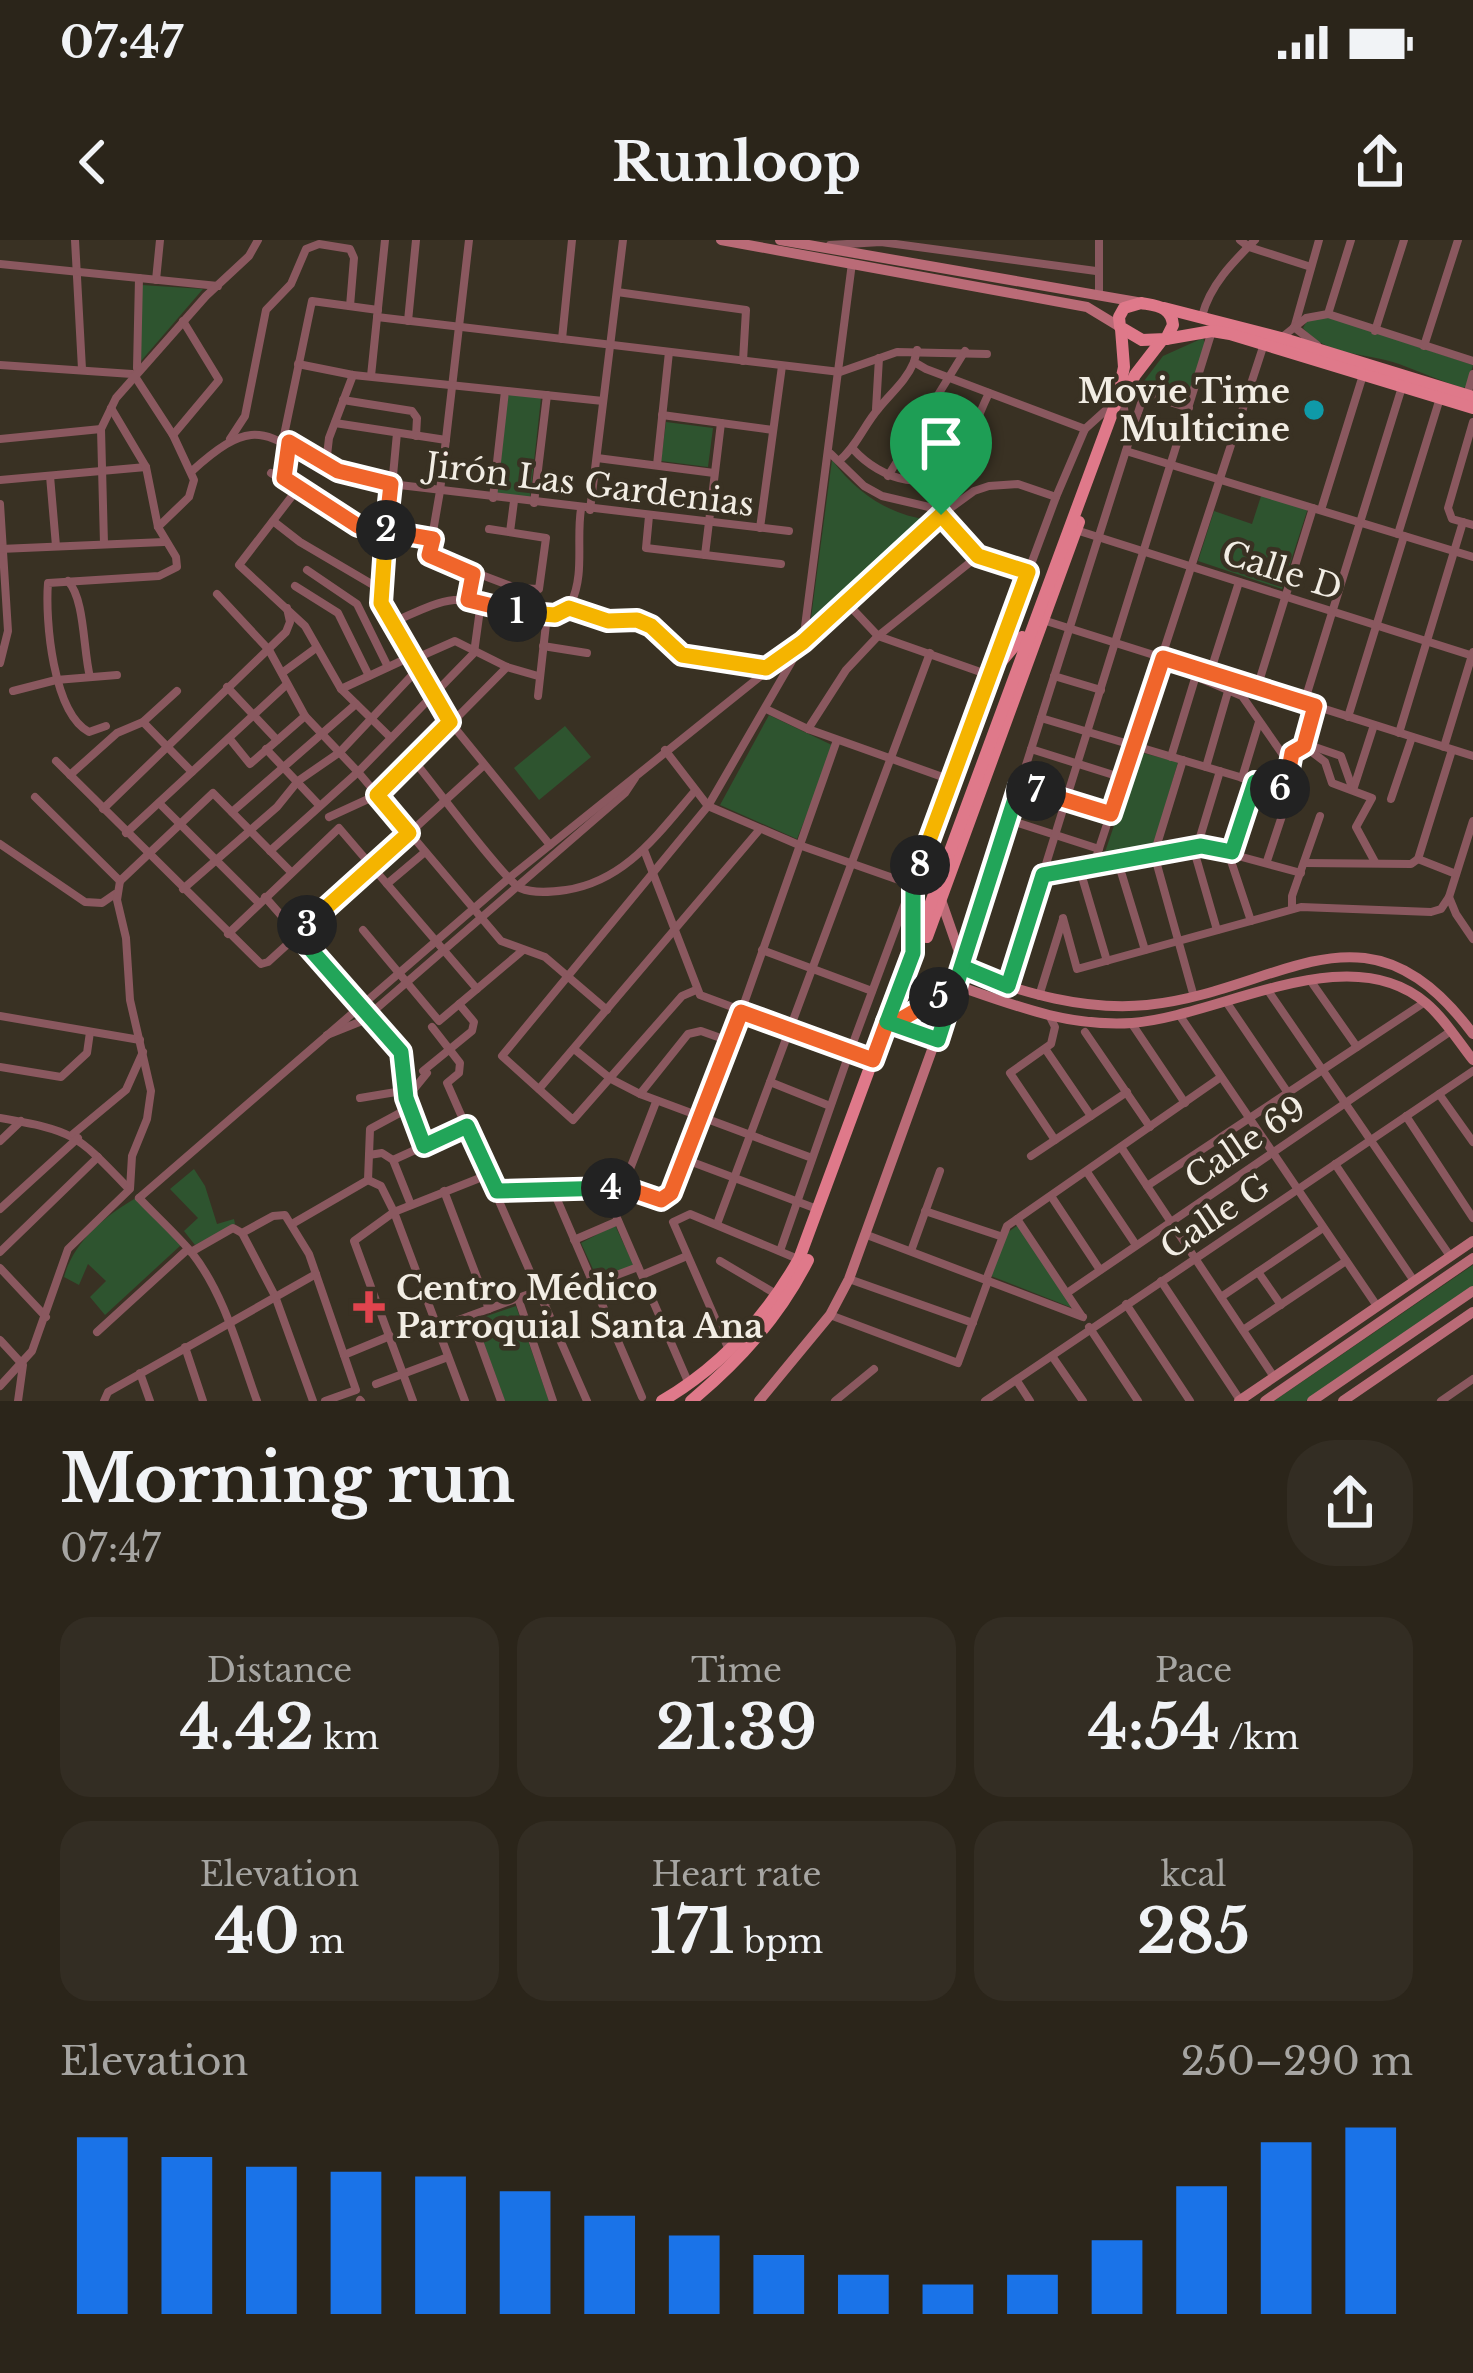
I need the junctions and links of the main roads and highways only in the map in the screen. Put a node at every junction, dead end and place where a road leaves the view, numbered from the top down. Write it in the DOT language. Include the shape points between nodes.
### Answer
graph roads {
  1 [pos="1164,308"];
  2 [pos="1121,328"];
  3 [pos="1164,339"];
  4 [pos="1471,400"];
  5 [pos="1120,401"];
  6 [pos="1037,623"];
  7 [pos="990,675"];
  8 [pos="913,885"];
  9 [pos="913,953"];
  10 [pos="890,1023"];
  11 [pos="662,1401"];
  12 [pos="691,1401"];
  1 -- 2 [label="main road" via="1141,303 1121,310"];
  1 -- 3 [label="main road" via="1173,326"];
  1 -- 4 [label="main road"];
  2 -- 3 [label="main road" via="1136,339"];
  2 -- 5 [label="main road"];
  3 -- 4 [label="main road" via="1212,332"];
  3 -- 5 [label="main road"];
  5 -- 6 [label="main road"];
  5 -- 6 [label="main road"];
  6 -- 7 [label="main road"];
  6 -- 9 [label="main road"];
  6 -- 10 [label="main road"];
  8 -- 9 [label="main road"];
  9 -- 10 [label="main road"];
  10 -- 11 [label="main road" via="799,1259 729,1349"];
  10 -- 12 [label="main road" via="797,1281 752,1345"];
}
